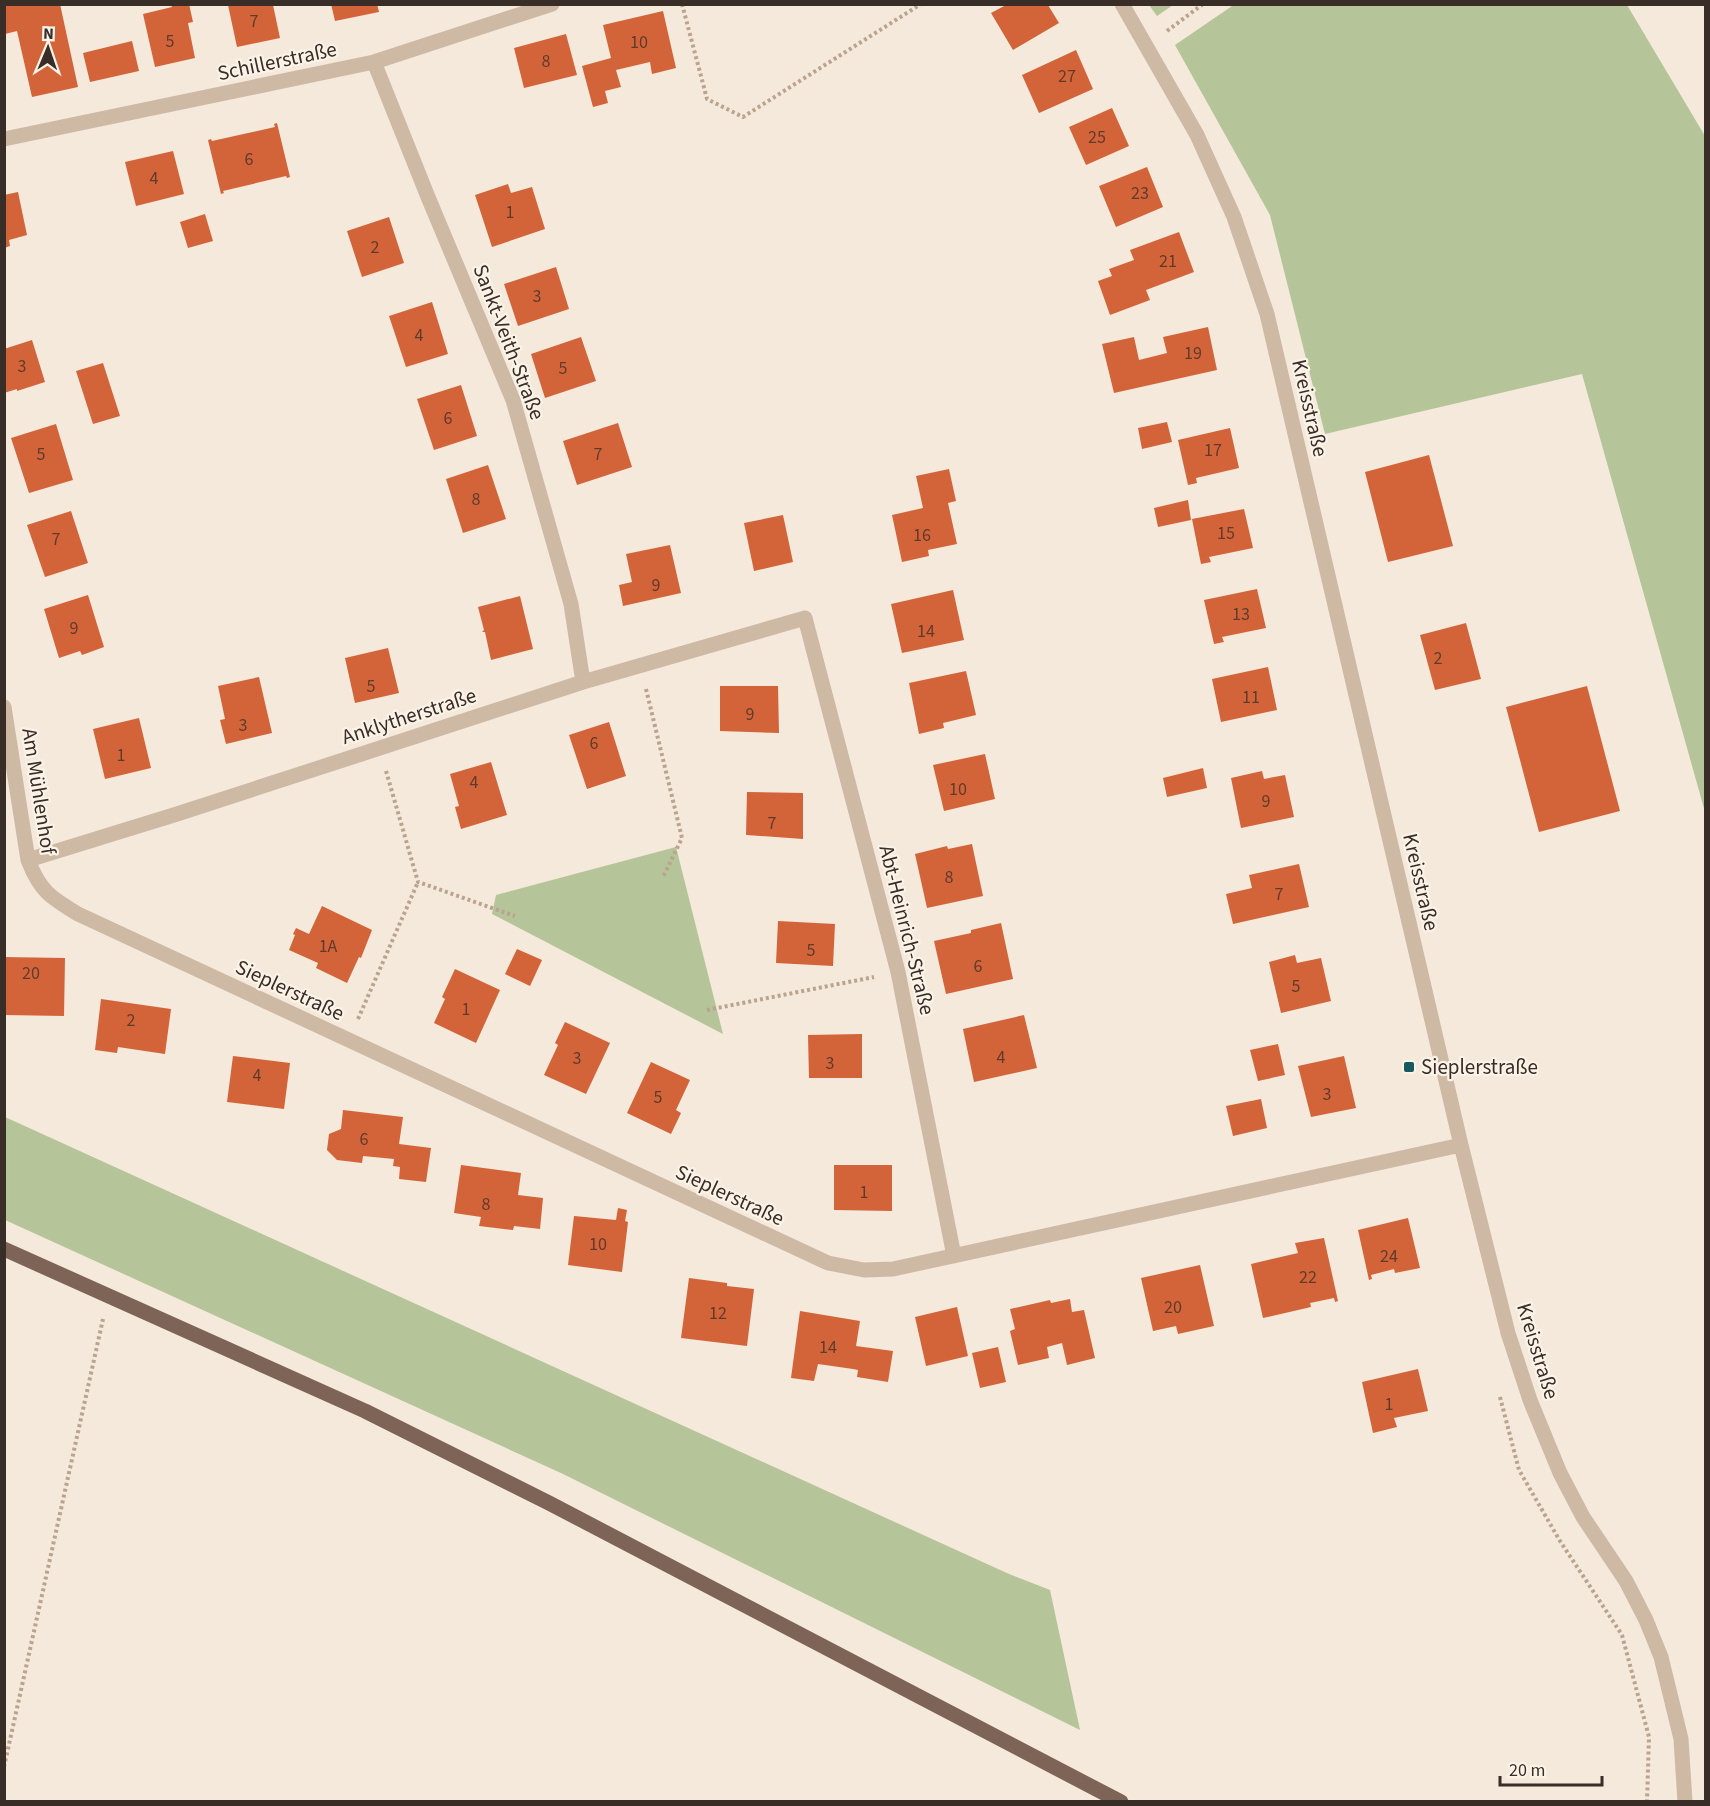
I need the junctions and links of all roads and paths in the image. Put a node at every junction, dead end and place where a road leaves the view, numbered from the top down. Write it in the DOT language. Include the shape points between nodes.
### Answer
graph roads {
  1 [pos="552,4"];
  2 [pos="682,4"];
  3 [pos="921,4"];
  4 [pos="1122,4"];
  5 [pos="1203,4"];
  6 [pos="1147,46"];
  7 [pos="374,62"];
  8 [pos="4,139"];
  9 [pos="805,618"];
  10 [pos="640,665"];
  11 [pos="583,682"];
  12 [pos="4,707"];
  13 [pos="7,743"];
  14 [pos="379,747"];
  15 [pos="28,860"];
  16 [pos="663,877"];
  17 [pos="36,880"];
  18 [pos="418,882"];
  19 [pos="515,916"];
  20 [pos="898,972"];
  21 [pos="707,1010"];
  22 [pos="348,1041"];
  23 [pos="1461,1145"];
  24 [pos="4,1250"];
  25 [pos="954,1256"];
  26 [pos="108,1296"];
  27 [pos="1683,1766"];
  28 [pos="4,1767"];
  29 [pos="1120,1802"];
  30 [pos="1679,1802"];
  31 [pos="1685,1802"];
  1 -- 7 [label="street, Schillerstraße"];
  2 -- 3 [label="path" via="708,99 743,117"];
  4 -- 6 [label="street, Kreisstraße"];
  5 -- 6 [label="path"];
  6 -- 23 [label="street, Kreisstraße" via="1197,135 1234,217 1267,314"];
  7 -- 8 [label="street, Schillerstraße"];
  7 -- 11 [label="street, Sankt-Veith-Straße" via="513,399 571,604"];
  9 -- 10 [label="street, Anklytherstraße"];
  9 -- 20 [label="street, Abt-Heinrich-Straße"];
  10 -- 11 [label="street, Anklytherstraße"];
  10 -- 16 [label="path" via="682,838"];
  11 -- 14 [label="street, Anklytherstraße"];
  12 -- 13 [label="street, Am Mühlenhof"];
  13 -- 15 [label="street, Am Mühlenhof"];
  14 -- 15 [label="street, Anklytherstraße"];
  14 -- 18 [label="path"];
  15 -- 17 [label="street, Am Mühlenhof"];
  17 -- 22 [label="street, Sieplerstraße" via="51,897 78,914"];
  18 -- 19 [label="path"];
  18 -- 22 [label="path"];
  20 -- 21 [label="path"];
  20 -- 25 [label="street, Abt-Heinrich-Straße"];
  22 -- 25 [label="street, Sieplerstraße" via="828,1263 864,1270 893,1269"];
  23 -- 25 [label="street, Sieplerstraße"];
  23 -- 27 [label="street, Kreisstraße" via="1508,1333 1530,1400 1583,1517 1626,1581 1646,1620 1675,1708"];
  24 -- 26 [label="main road"];
  26 -- 28 [label="path"];
  26 -- 29 [label="main road" via="396,1426"];
  27 -- 30 [label="street, Kreisstraße"];
  27 -- 31 [label="street, Kreisstraße"];
}
